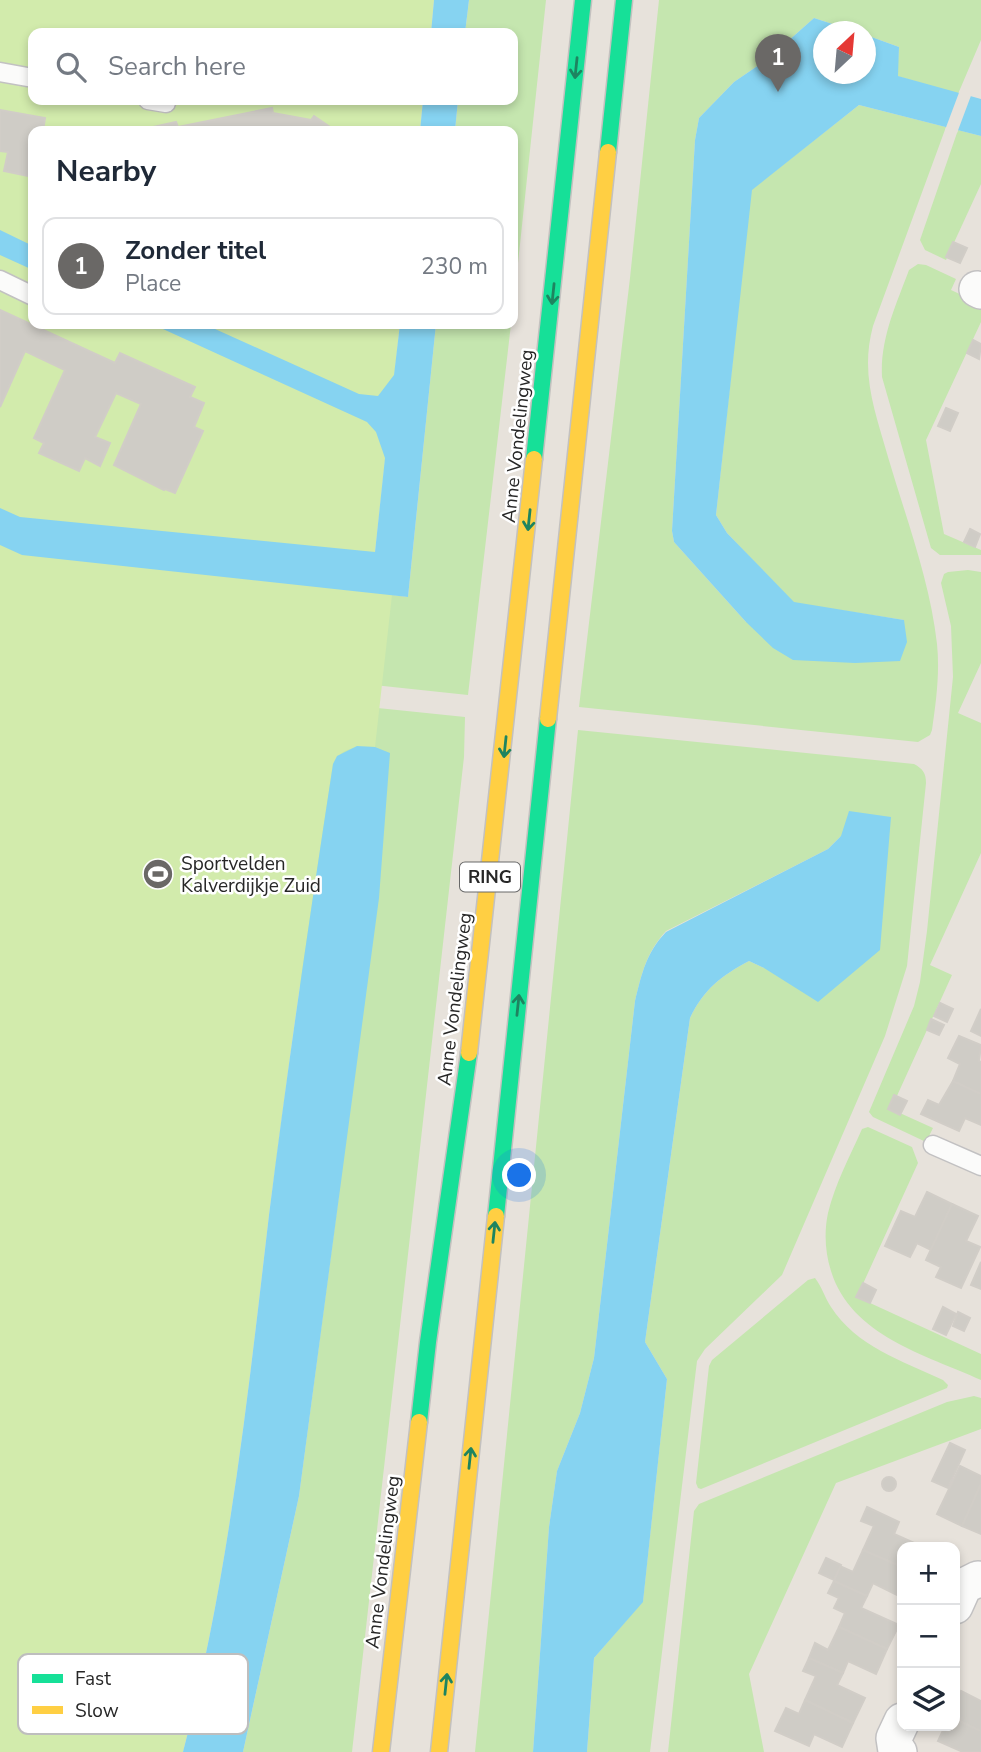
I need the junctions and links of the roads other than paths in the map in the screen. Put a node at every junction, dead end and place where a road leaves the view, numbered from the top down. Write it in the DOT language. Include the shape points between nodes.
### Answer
graph roads {
  1 [pos="583,0"];
  2 [pos="624,0"];
  3 [pos="637,0"];
  4 [pos="0,72"];
  5 [pos="28,77"];
  6 [pos="615,97"];
  7 [pos="0,280"];
  8 [pos="28,294"];
  9 [pos="933,1144"];
  10 [pos="981,1166"];
  11 [pos="981,1580"];
  12 [pos="955,1605"];
  13 [pos="897,1731"];
  14 [pos="381,1752"];
  15 [pos="439,1752"];
  16 [pos="899,1752"];
  1 -- 14 [label="main road, Anne Vondelingweg / RING, one-way" via="476,1007 429,1342"];
  2 -- 6 [label="main road, RING"];
  3 -- 6 [label="main road"];
  4 -- 5 [label="lane"];
  15 -- 6 [label="main road, RING, one-way"];
  7 -- 8 [label="lane"];
  9 -- 10 [label="lane"];
  11 -- 12 [label="street" via="964,1586"];
  13 -- 16 [label="street" via="894,1738"];
}
